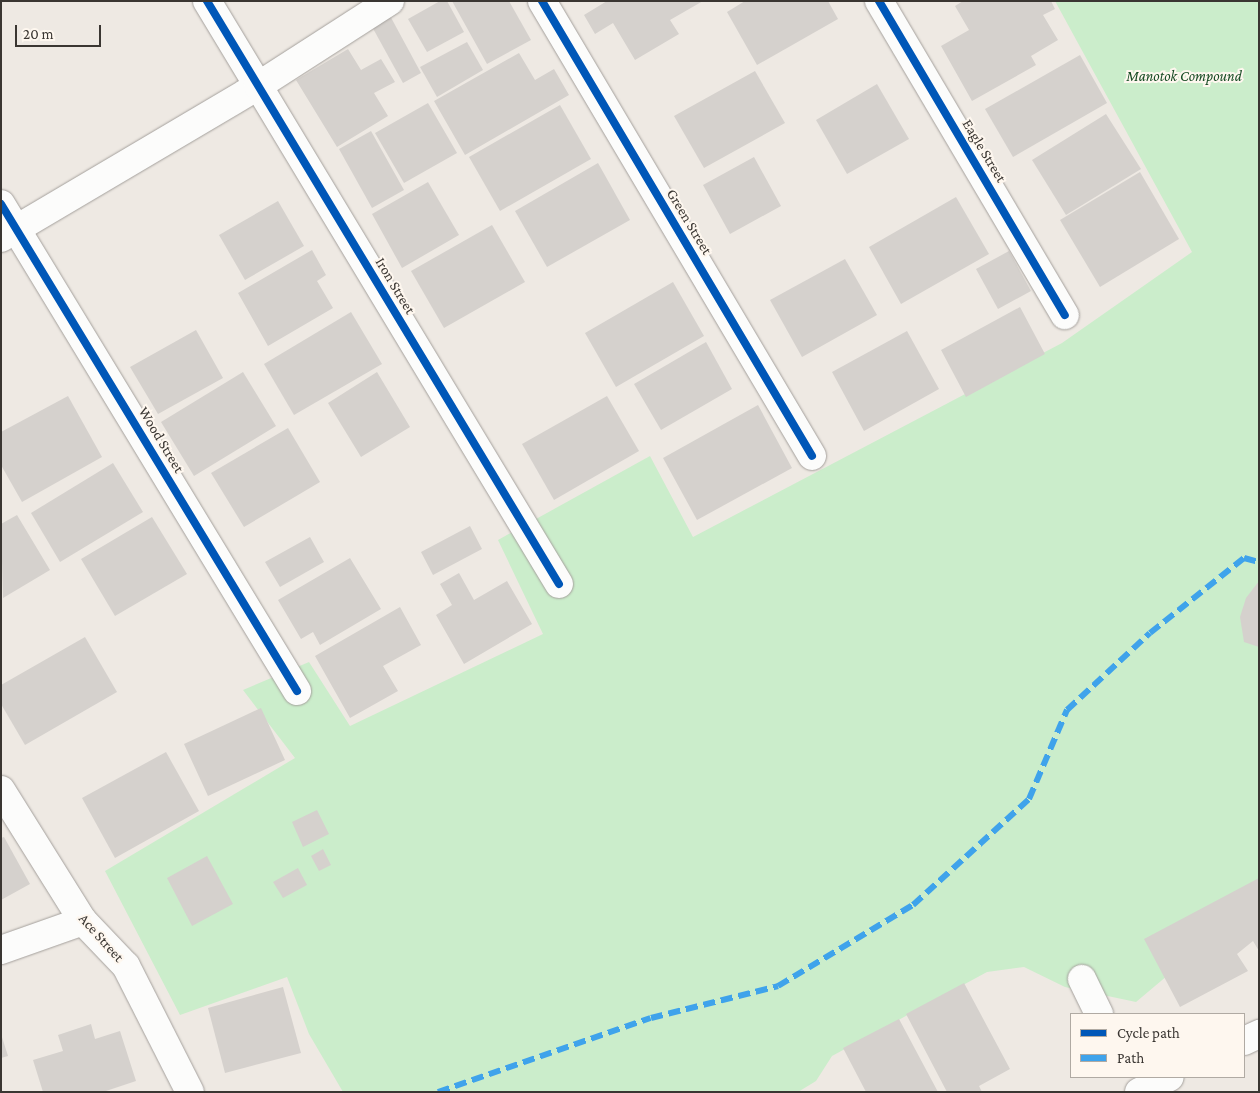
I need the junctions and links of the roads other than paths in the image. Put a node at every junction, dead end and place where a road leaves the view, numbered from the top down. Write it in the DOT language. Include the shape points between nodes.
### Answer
graph roads {
  1 [pos="207,1"];
  2 [pos="390,1"];
  3 [pos="542,1"];
  4 [pos="879,1"];
  5 [pos="258,86"];
  6 [pos="1,204"];
  7 [pos="9,234"];
  8 [pos="1065,315"];
  9 [pos="812,456"];
  10 [pos="559,584"];
  11 [pos="297,691"];
  12 [pos="1,790"];
  13 [pos="83,921"];
  14 [pos="1,950"];
  15 [pos="1082,979"];
  16 [pos="1099,1013"];
  17 [pos="1259,1034"];
  18 [pos="1245,1041"];
  19 [pos="1131,1078"];
  20 [pos="1168,1078"];
  21 [pos="190,1092"];
  22 [pos="1138,1092"];
  1 -- 5 [label="street, Iron Street"];
  2 -- 5 [label="street"];
  3 -- 9 [label="street, Green Street"];
  4 -- 8 [label="street, Eagle Street"];
  5 -- 7 [label="street"];
  5 -- 10 [label="street, Iron Street"];
  6 -- 7 [label="street, Wood Street"];
  7 -- 11 [label="street, Wood Street"];
  12 -- 13 [label="street, Ace Street"];
  13 -- 14 [label="street"];
  13 -- 21 [label="street, Ace Street" via="126,966"];
  15 -- 16 [label="street"];
  17 -- 18 [label="street"];
  19 -- 22 [label="street"];
  20 -- 22 [label="street"];
}
